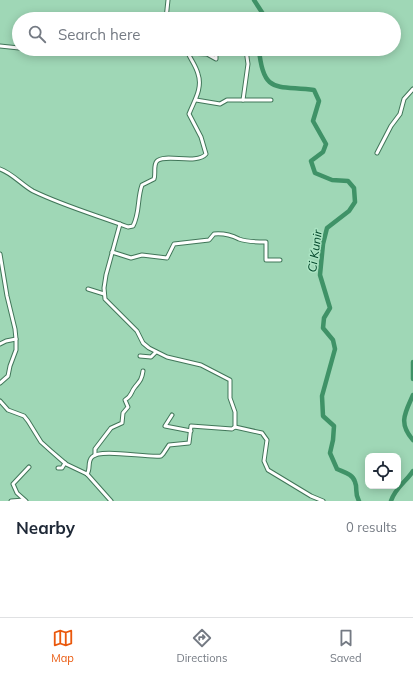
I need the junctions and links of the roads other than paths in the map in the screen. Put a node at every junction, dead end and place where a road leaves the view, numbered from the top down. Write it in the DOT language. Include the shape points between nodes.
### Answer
graph roads {
  1 [pos="168,0"];
  2 [pos="167,12"];
  3 [pos="0,46"];
  4 [pos="12,47"];
  5 [pos="190,56"];
  6 [pos="208,56"];
  7 [pos="216,56"];
  8 [pos="247,56"];
  9 [pos="413,89"];
  10 [pos="196,100"];
  11 [pos="243,100"];
  12 [pos="271,100"];
  13 [pos="377,153"];
  14 [pos="0,169"];
  15 [pos="120,224"];
  16 [pos="112,252"];
  17 [pos="0,254"];
  18 [pos="280,260"];
  19 [pos="88,289"];
  20 [pos="104,294"];
  21 [pos="16,339"];
  22 [pos="0,344"];
  23 [pos="156,352"];
  24 [pos="140,356"];
  25 [pos="143,372"];
  26 [pos="0,383"];
  27 [pos="0,401"];
  28 [pos="172,416"];
  29 [pos="235,427"];
  30 [pos="191,431"];
  31 [pos="95,455"];
  32 [pos="65,463"];
  33 [pos="29,468"];
  34 [pos="58,468"];
  35 [pos="87,474"];
  36 [pos="25,500"];
  37 [pos="11,501"];
  38 [pos="111,501"];
  39 [pos="323,501"];
  1 -- 2 [label="street"];
  3 -- 4 [label="street"];
  5 -- 10 [label="street" via="200,80"];
  6 -- 7 [label="street" via="216,59"];
  8 -- 11 [label="street"];
  9 -- 13 [label="street" via="404,100 400,114"];
  10 -- 11 [label="street" via="220,104 227,100"];
  10 -- 15 [label="street" via="189,114 203,143 205,156 197,159 170,158 157,161 154,179 142,185 138,194 138,214 134,225 128,227"];
  11 -- 12 [label="street"];
  14 -- 15 [label="street" via="49,198"];
  15 -- 16 [label="street"];
  16 -- 18 [label="street" via="131,258 142,255 167,258 174,244 208,240 214,234 223,234 266,242 266,260"];
  16 -- 20 [label="street"];
  17 -- 21 [label="street"];
  19 -- 20 [label="street"];
  20 -- 23 [label="street" via="105,299 135,330 143,343"];
  21 -- 22 [label="street"];
  21 -- 26 [label="street" via="16,350 8,376"];
  23 -- 24 [label="street" via="151,357"];
  23 -- 29 [label="street" via="176,360 202,365 230,380"];
  25 -- 31 [label="street" via="131,396 125,400 128,407 123,413 122,423 111,428 95,449"];
  27 -- 32 [label="street" via="8,410 24,416 41,442"];
  28 -- 30 [label="street" via="165,426"];
  29 -- 30 [label="street" via="232,429 194,426 190,427"];
  29 -- 39 [label="street" via="265,435 267,440 264,461 268,470 310,496"];
  30 -- 31 [label="street" via="188,443 169,444 161,456 107,453"];
  31 -- 35 [label="street" via="91,458"];
  32 -- 34 [label="street" via="62,468"];
  32 -- 35 [label="street"];
  33 -- 36 [label="street" via="13,484 17,493"];
  35 -- 38 [label="street"];
  36 -- 37 [label="street"];
}
